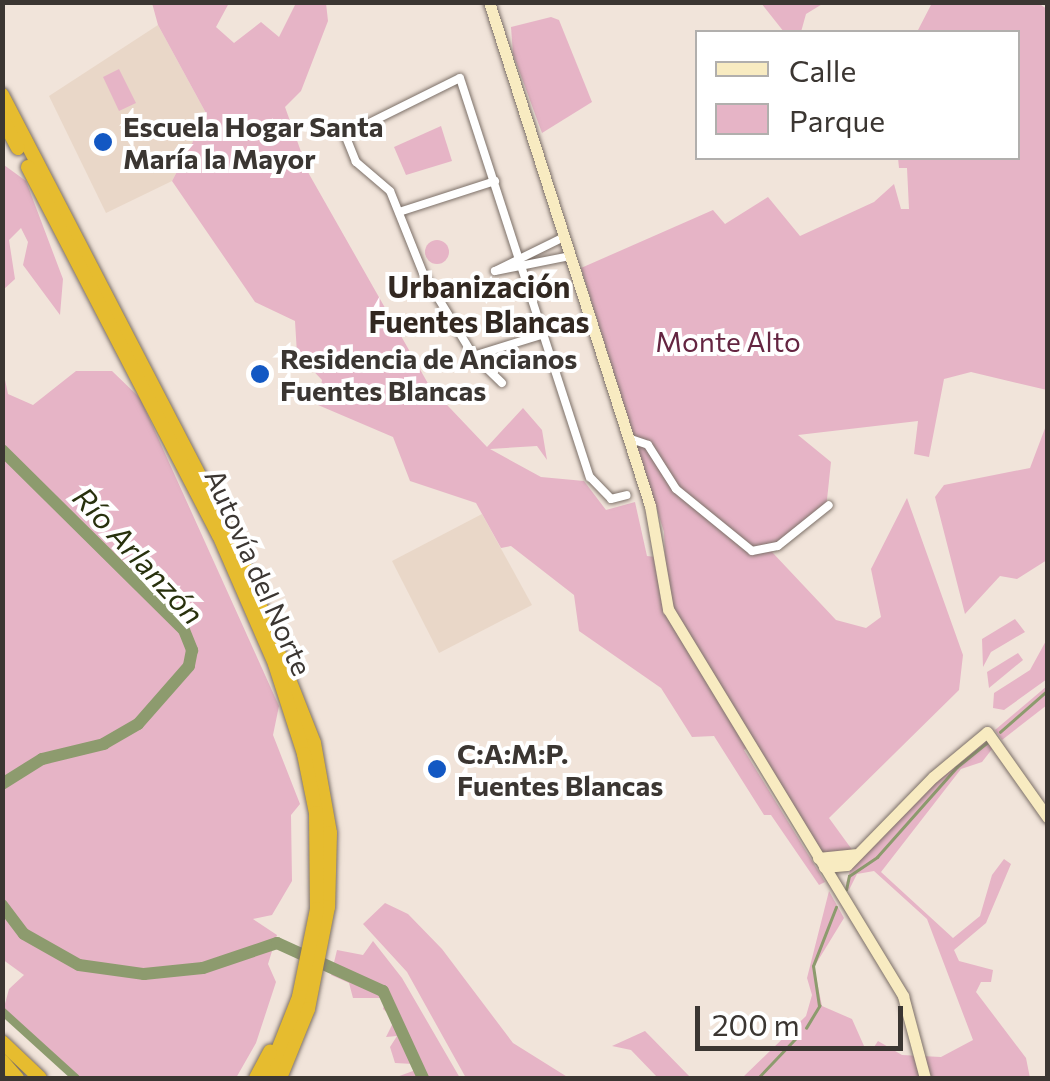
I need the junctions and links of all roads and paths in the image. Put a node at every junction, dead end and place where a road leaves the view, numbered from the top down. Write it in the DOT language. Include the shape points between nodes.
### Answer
graph roads {
  1 [pos="490,2"];
  2 [pos="2,81"];
  3 [pos="2,96"];
  4 [pos="2,118"];
  5 [pos="495,181"];
  6 [pos="399,212"];
  7 [pos="564,237"];
  8 [pos="79,241"];
  9 [pos="570,256"];
  10 [pos="521,262"];
  11 [pos="544,334"];
  12 [pos="474,356"];
  13 [pos="502,383"];
  14 [pos="628,438"];
  15 [pos="627,495"];
  16 [pos="829,505"];
  17 [pos="1048,818"];
  18 [pos="859,853"];
  19 [pos="847,865"];
  20 [pos="826,866"];
  21 [pos="844,898"];
  22 [pos="322,908"];
  23 [pos="304,999"];
  24 [pos="2,1044"];
  25 [pos="2,1061"];
  26 [pos="17,1078"];
  27 [pos="32,1078"];
  28 [pos="40,1078"];
  29 [pos="256,1078"];
  30 [pos="267,1078"];
  31 [pos="280,1078"];
  32 [pos="288,1078"];
  33 [pos="925,1078"];
  1 -- 7 [label="main road"];
  2 -- 8 [label="highway"];
  3 -- 8 [label="highway"];
  4 -- 22 [label="highway, Autovía del Norte" via="242,584 298,730 318,839"];
  5 -- 6 [label="street"];
  5 -- 6 [label="street" via="462,78 346,132 356,162 390,191"];
  5 -- 10 [label="street"];
  6 -- 12 [label="street" via="423,273"];
  7 -- 9 [label="main road"];
  7 -- 10 [label="street"];
  8 -- 22 [label="highway, Autovía del Norte" via="276,633 314,742 330,854"];
  9 -- 10 [label="street"];
  9 -- 14 [label="main road"];
  10 -- 11 [label="street"];
  11 -- 12 [label="street"];
  11 -- 15 [label="street" via="590,476 611,499"];
  12 -- 13 [label="street"];
  14 -- 16 [label="street" via="648,445 676,488 752,552 778,546"];
  14 -- 20 [label="main road" via="656,532 668,608"];
  17 -- 18 [label="main road" via="987,732"];
  18 -- 19 [label="main road"];
  18 -- 20 [label="main road"];
  19 -- 20 [label="main road"];
  19 -- 21 [label="main road"];
  20 -- 21 [label="main road"];
  21 -- 33 [label="main road" via="907,1005"];
  22 -- 23 [label="highway"];
  22 -- 23 [label="highway"];
  23 -- 29 [label="highway"];
  23 -- 30 [label="highway"];
  23 -- 31 [label="highway"];
  23 -- 32 [label="highway"];
  24 -- 27 [label="highway"];
  24 -- 28 [label="highway"];
  25 -- 26 [label="highway"];
}
